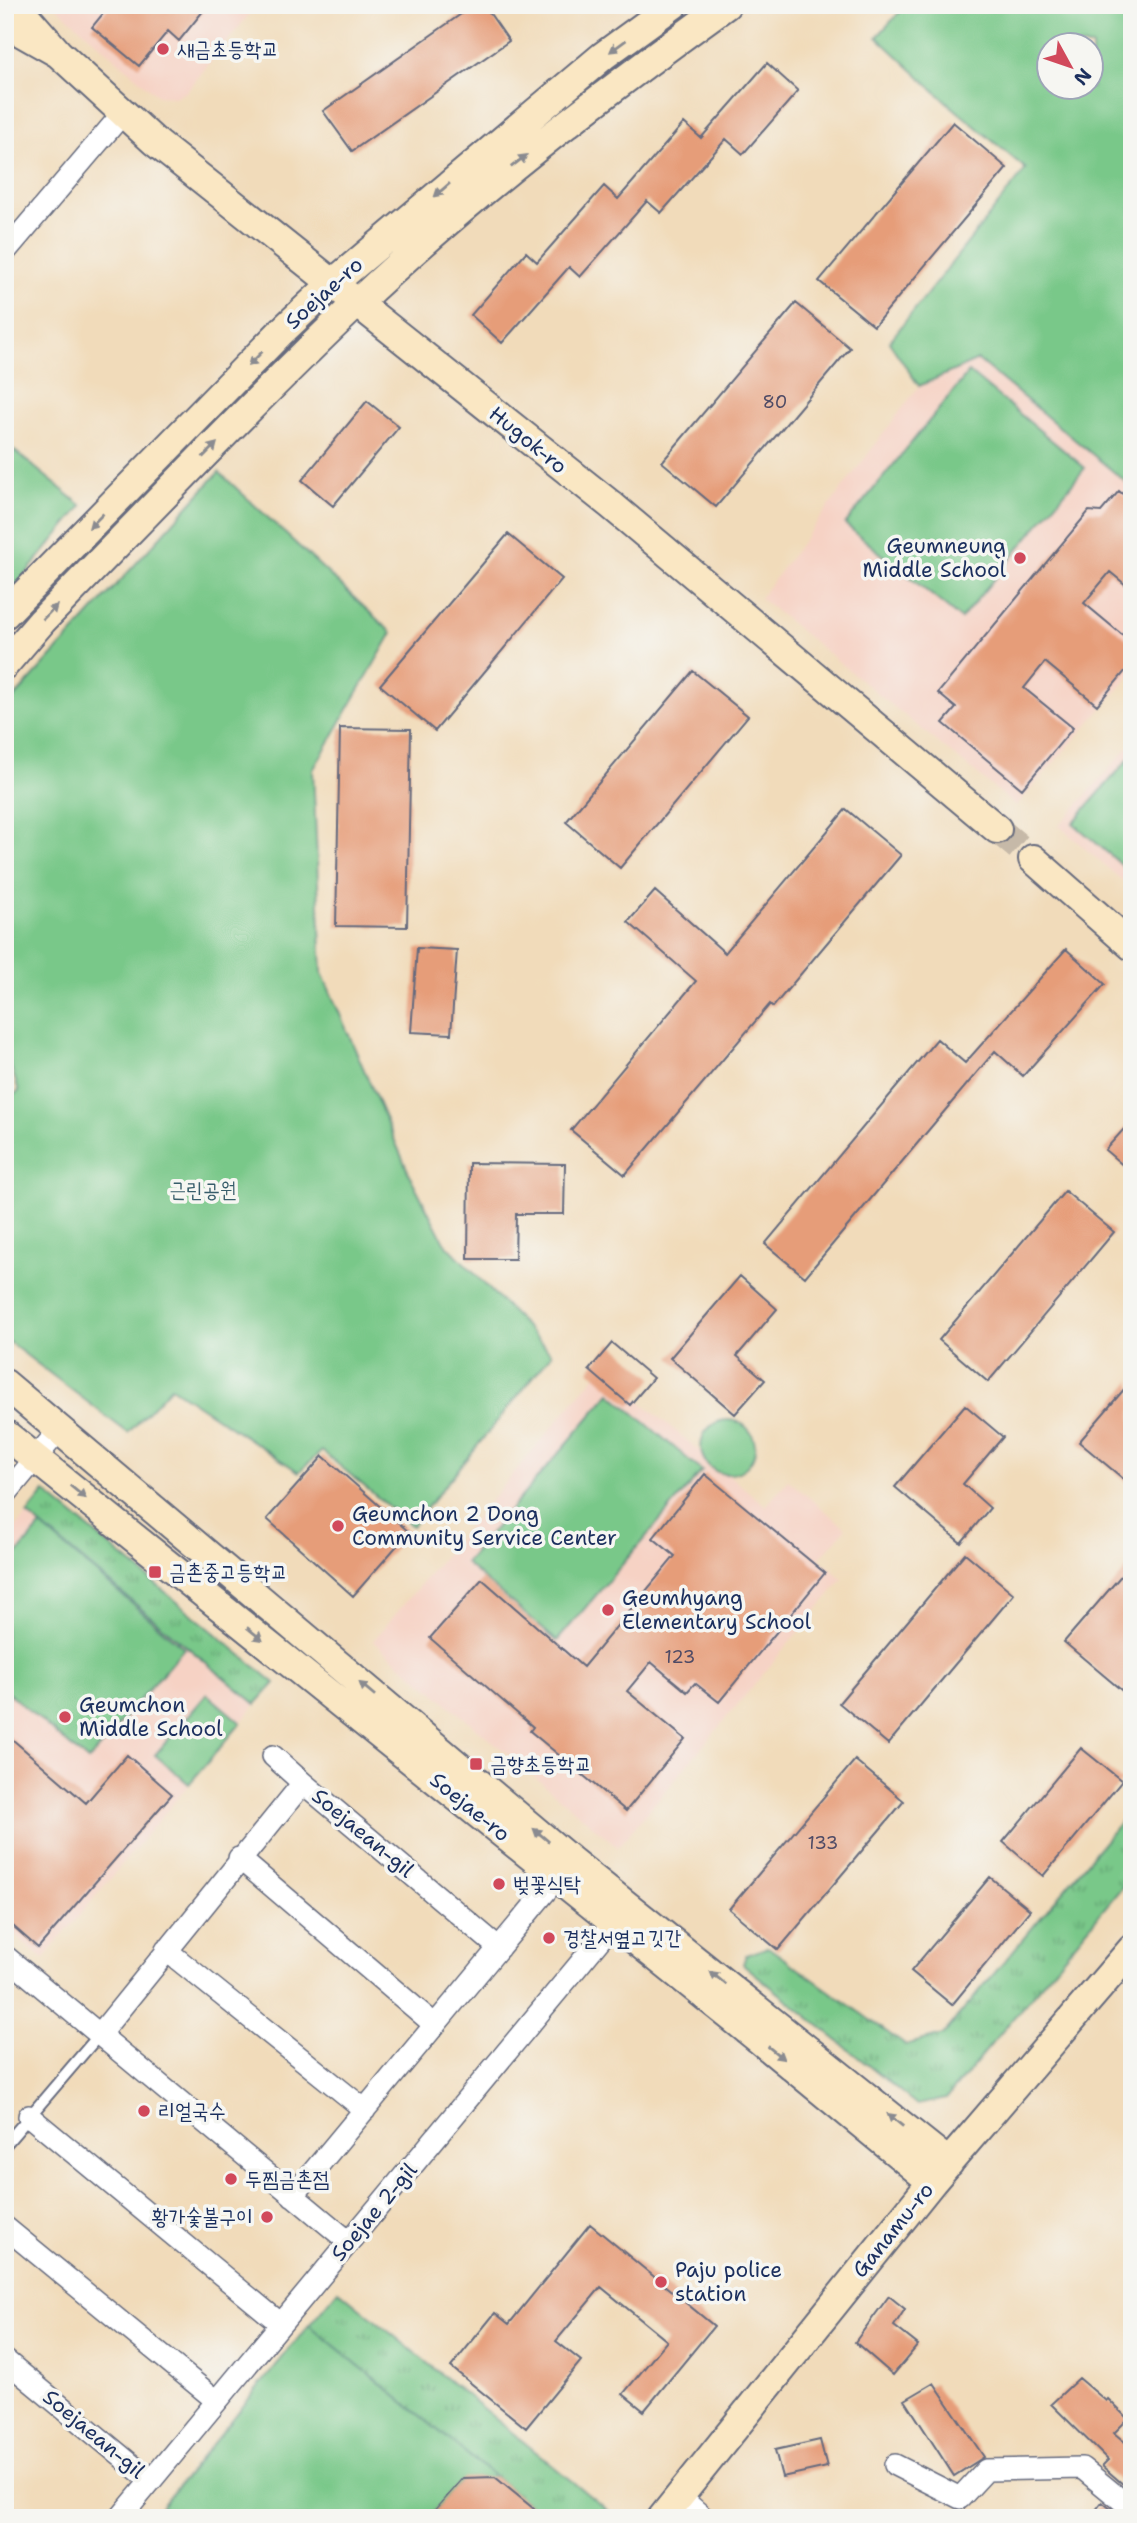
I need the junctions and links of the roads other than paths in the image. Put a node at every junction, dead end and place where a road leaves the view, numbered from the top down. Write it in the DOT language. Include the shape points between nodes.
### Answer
graph roads {
  1 [pos="16,5"];
  2 [pos="673,5"];
  3 [pos="726,5"];
  4 [pos="5,23"];
  5 [pos="58,53"];
  6 [pos="124,113"];
  7 [pos="5,252"];
  8 [pos="332,284"];
  9 [pos="357,303"];
  10 [pos="5,614"];
  11 [pos="5,664"];
  12 [pos="997,829"];
  13 [pos="1033,859"];
  14 [pos="1132,946"];
  15 [pos="5,1384"];
  16 [pos="59,1430"];
  17 [pos="5,1434"];
  18 [pos="36,1458"];
  19 [pos="5,1495"];
  20 [pos="273,1756"];
  21 [pos="303,1783"];
  22 [pos="239,1858"];
  23 [pos="565,1869"];
  24 [pos="621,1914"];
  25 [pos="499,1948"];
  26 [pos="1132,1949"];
  27 [pos="166,1950"];
  28 [pos="5,1955"];
  29 [pos="435,2025"];
  30 [pos="99,2035"];
  31 [pos="365,2110"];
  32 [pos="29,2116"];
  33 [pos="5,2145"];
  34 [pos="940,2172"];
  35 [pos="293,2196"];
  36 [pos="5,2227"];
  37 [pos="349,2242"];
  38 [pos="281,2324"];
  39 [pos="5,2360"];
  40 [pos="217,2401"];
  41 [pos="895,2465"];
  42 [pos="151,2481"];
  43 [pos="671,2507"];
  44 [pos="1132,2509"];
  45 [pos="120,2518"];
  46 [pos="704,2518"];
  1 -- 5 [label="street"];
  2 -- 8 [label="street, Soejae-ro, one-way" via="572,82"];
  9 -- 3 [label="street, Soejae-ro, one-way" via="512,167"];
  4 -- 5 [label="street"];
  5 -- 6 [label="street, Hugok-ro"];
  6 -- 7 [label="street"];
  6 -- 8 [label="street, Hugok-ro"];
  8 -- 9 [label="street, Hugok-ro"];
  8 -- 10 [label="street, Soejae-ro, one-way"];
  11 -- 9 [label="street, Soejae-ro, one-way" via="42,621"];
  9 -- 12 [label="street, Hugok-ro" via="611,505"];
  13 -- 14 [label="street"];
  15 -- 16 [label="street"];
  16 -- 18 [label="street"];
  23 -- 16 [label="street, one-way"];
  17 -- 18 [label="street, Soejae-ro"];
  18 -- 19 [label="street"];
  18 -- 23 [label="street, Soejae-ro, one-way"];
  20 -- 21 [label="street"];
  21 -- 22 [label="street, Soejaean-gil"];
  21 -- 25 [label="street, Soejaean-gil"];
  22 -- 27 [label="street, Soejaean-gil"];
  22 -- 29 [label="street"];
  23 -- 24 [label="street"];
  23 -- 25 [label="street"];
  24 -- 34 [label="street"];
  24 -- 37 [label="street, Soejae 2-gil"];
  25 -- 29 [label="street"];
  26 -- 34 [label="street, Ganamu-ro"];
  27 -- 30 [label="street, Soejaean-gil"];
  27 -- 31 [label="street"];
  28 -- 30 [label="street"];
  29 -- 31 [label="street"];
  30 -- 32 [label="lane, Soejaean-gil"];
  30 -- 35 [label="street"];
  31 -- 35 [label="street"];
  32 -- 33 [label="lane, Soejaean-gil"];
  32 -- 38 [label="street"];
  34 -- 43 [label="street, Ganamu-ro"];
  35 -- 37 [label="street"];
  36 -- 40 [label="street"];
  37 -- 38 [label="street, Soejae 2-gil"];
  38 -- 40 [label="street, Soejae 2-gil"];
  39 -- 42 [label="street, Soejaean-gil"];
  40 -- 42 [label="street, Soejae 2-gil"];
  41 -- 44 [label="street" via="960,2498 986,2470 1082,2468"];
  42 -- 45 [label="street, Soejae 2-gil"];
  43 -- 46 [label="street"];
}
